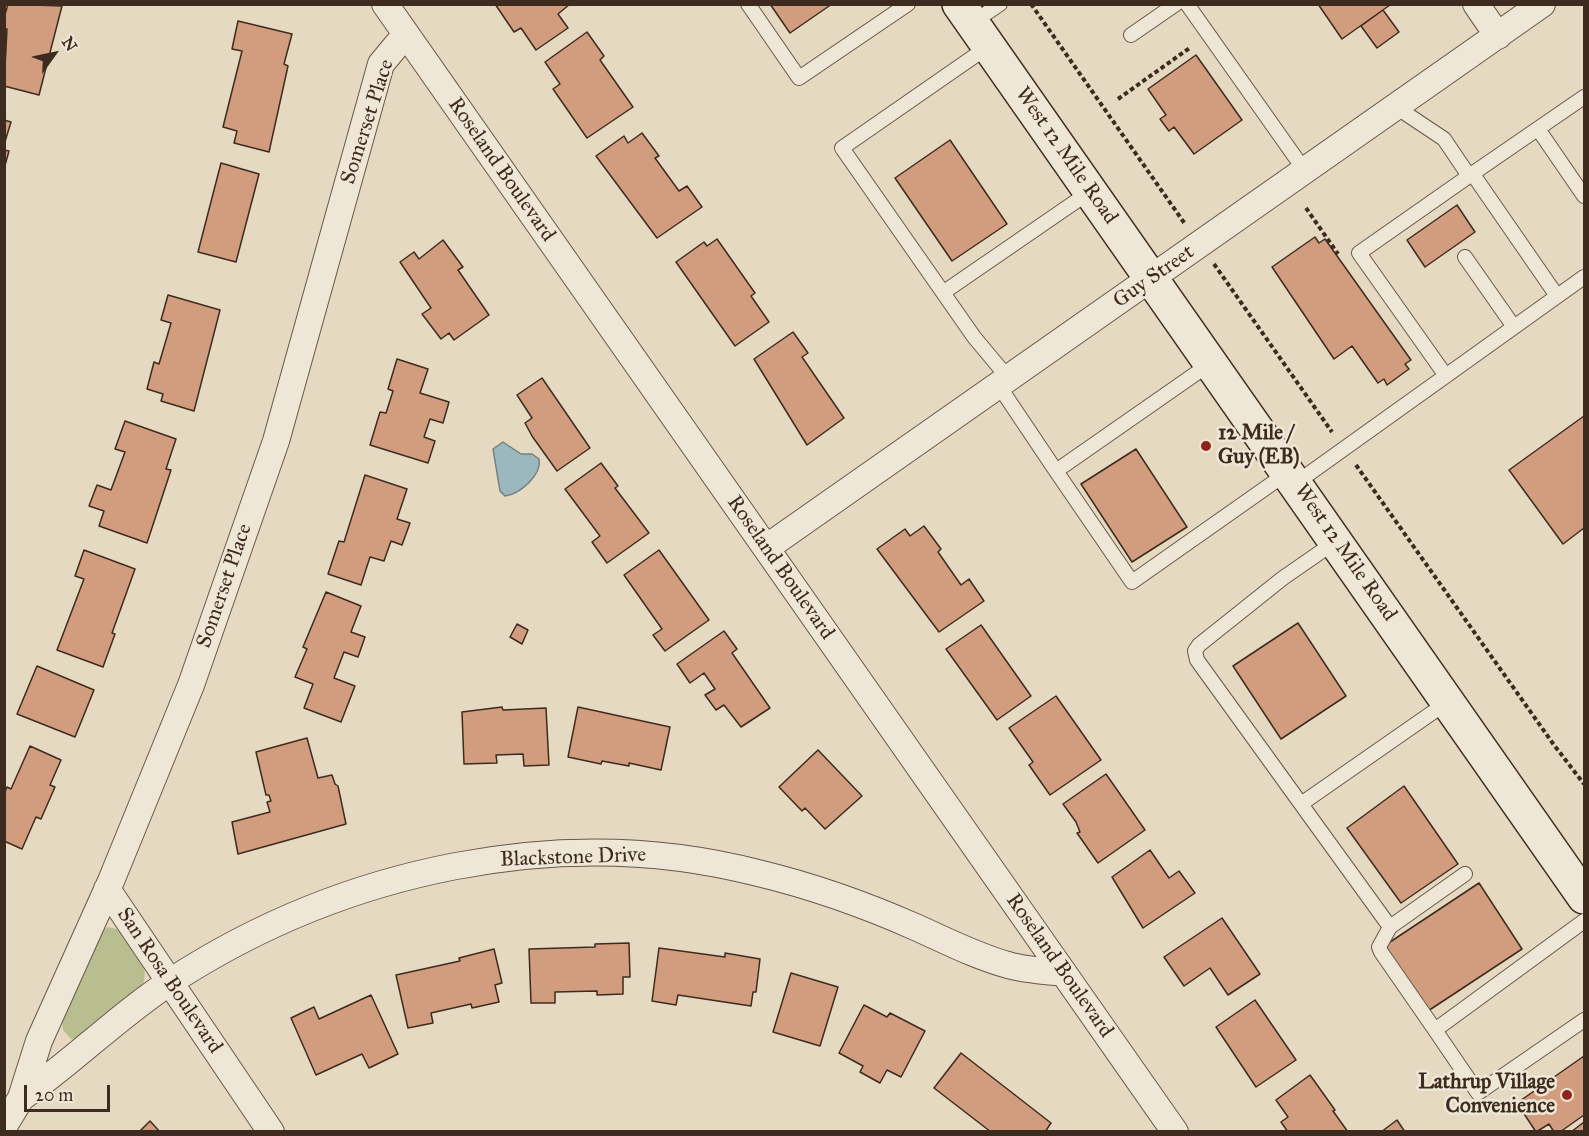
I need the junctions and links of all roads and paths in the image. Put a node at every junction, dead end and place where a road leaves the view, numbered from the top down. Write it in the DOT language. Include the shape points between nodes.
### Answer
graph roads {
  1 [pos="385,4"];
  2 [pos="748,4"];
  3 [pos="908,4"];
  4 [pos="1000,4"];
  5 [pos="1031,4"];
  6 [pos="1176,4"];
  7 [pos="1187,4"];
  8 [pos="1476,4"];
  9 [pos="1542,4"];
  10 [pos="973,25"];
  11 [pos="406,34"];
  12 [pos="1131,35"];
  13 [pos="1498,36"];
  14 [pos="1198,46"];
  15 [pos="1584,97"];
  16 [pos="1118,99"];
  17 [pos="1396,107"];
  18 [pos="1538,129"];
  19 [pos="1305,171"];
  20 [pos="1471,175"];
  21 [pos="1090,191"];
  22 [pos="1584,196"];
  23 [pos="1306,208"];
  24 [pos="1183,221"];
  25 [pos="1339,255"];
  26 [pos="1465,257"];
  27 [pos="1216,266"];
  28 [pos="1584,277"];
  29 [pos="1152,279"];
  30 [pos="944,292"];
  31 [pos="1557,297"];
  32 [pos="1514,327"];
  33 [pos="1211,363"];
  34 [pos="1446,376"];
  35 [pos="1004,383"];
  36 [pos="1344,449"];
  37 [pos="1056,471"];
  38 [pos="1292,478"];
  39 [pos="1336,540"];
  40 [pos="766,548"];
  41 [pos="1449,701"];
  42 [pos="1584,784"];
  43 [pos="1302,804"];
  44 [pos="1466,874"];
  45 [pos="107,889"];
  46 [pos="1584,897"];
  47 [pos="1584,921"];
  48 [pos="1390,927"];
  49 [pos="1064,973"];
  50 [pos="169,982"];
  51 [pos="1584,1020"];
  52 [pos="1435,1030"];
  53 [pos="21,1098"];
  54 [pos="4,1126"];
  55 [pos="271,1131"];
  56 [pos="1175,1131"];
  1 -- 11 [label="street, Roseland Boulevard"];
  2 -- 3 [label="lane" via="799,78"];
  4 -- 10 [label="lane"];
  5 -- 24 [label="path"];
  6 -- 12 [label="lane"];
  7 -- 19 [label="lane"];
  8 -- 13 [label="street"];
  9 -- 13 [label="street, Guy Street"];
  10 -- 21 [label="main road, West 12 Mile Road"];
  10 -- 30 [label="lane" via="842,148"];
  11 -- 40 [label="street, Roseland Boulevard"];
  11 -- 45 [label="street, Somerset Place" via="381,64 276,441 190,685"];
  13 -- 17 [label="street, Guy Street"];
  14 -- 16 [label="path" via="1191,46"];
  15 -- 18 [label="lane"];
  17 -- 19 [label="street, Guy Street"];
  17 -- 20 [label="lane" via="1444,139"];
  18 -- 20 [label="lane"];
  18 -- 22 [label="lane"];
  19 -- 29 [label="street, Guy Street"];
  20 -- 31 [label="lane"];
  20 -- 34 [label="lane" via="1359,253"];
  21 -- 29 [label="main road, West 12 Mile Road"];
  21 -- 30 [label="lane"];
  23 -- 25 [label="path"];
  26 -- 32 [label="lane"];
  27 -- 36 [label="path"];
  28 -- 31 [label="lane"];
  29 -- 33 [label="main road, West 12 Mile Road"];
  29 -- 35 [label="street, Guy Street"];
  30 -- 35 [label="lane"];
  31 -- 32 [label="lane"];
  32 -- 34 [label="lane"];
  33 -- 37 [label="lane"];
  33 -- 38 [label="main road, West 12 Mile Road"];
  34 -- 36 [label="lane"];
  35 -- 37 [label="lane"];
  35 -- 40 [label="street, Guy Street"];
  36 -- 38 [label="lane"];
  36 -- 42 [label="path"];
  37 -- 38 [label="lane" via="1132,582"];
  38 -- 39 [label="main road, West 12 Mile Road"];
  39 -- 41 [label="main road, West 12 Mile Road"];
  39 -- 43 [label="lane" via="1195,651 1197,660"];
  40 -- 49 [label="street, Roseland Boulevard"];
  41 -- 43 [label="lane"];
  41 -- 46 [label="main road, West 12 Mile Road"];
  43 -- 48 [label="lane"];
  44 -- 48 [label="lane"];
  45 -- 50 [label="street, San Rosa Boulevard"];
  45 -- 53 [label="street, Somerset Place" via="39,1041"];
  47 -- 52 [label="lane"];
  48 -- 52 [label="lane" via="1379,947 1381,952"];
  49 -- 50 [label="street, Blackstone Drive" via="1009,966 829,892 755,872 664,855 559,854 463,863 378,885 281,921"];
  49 -- 56 [label="street, Roseland Boulevard"];
  50 -- 53 [label="street, Blackstone Drive"];
  50 -- 55 [label="street, San Rosa Boulevard"];
  51 -- 52 [label="lane" via="1478,1092"];
  53 -- 54 [label="street, Somerset Place"];
}
